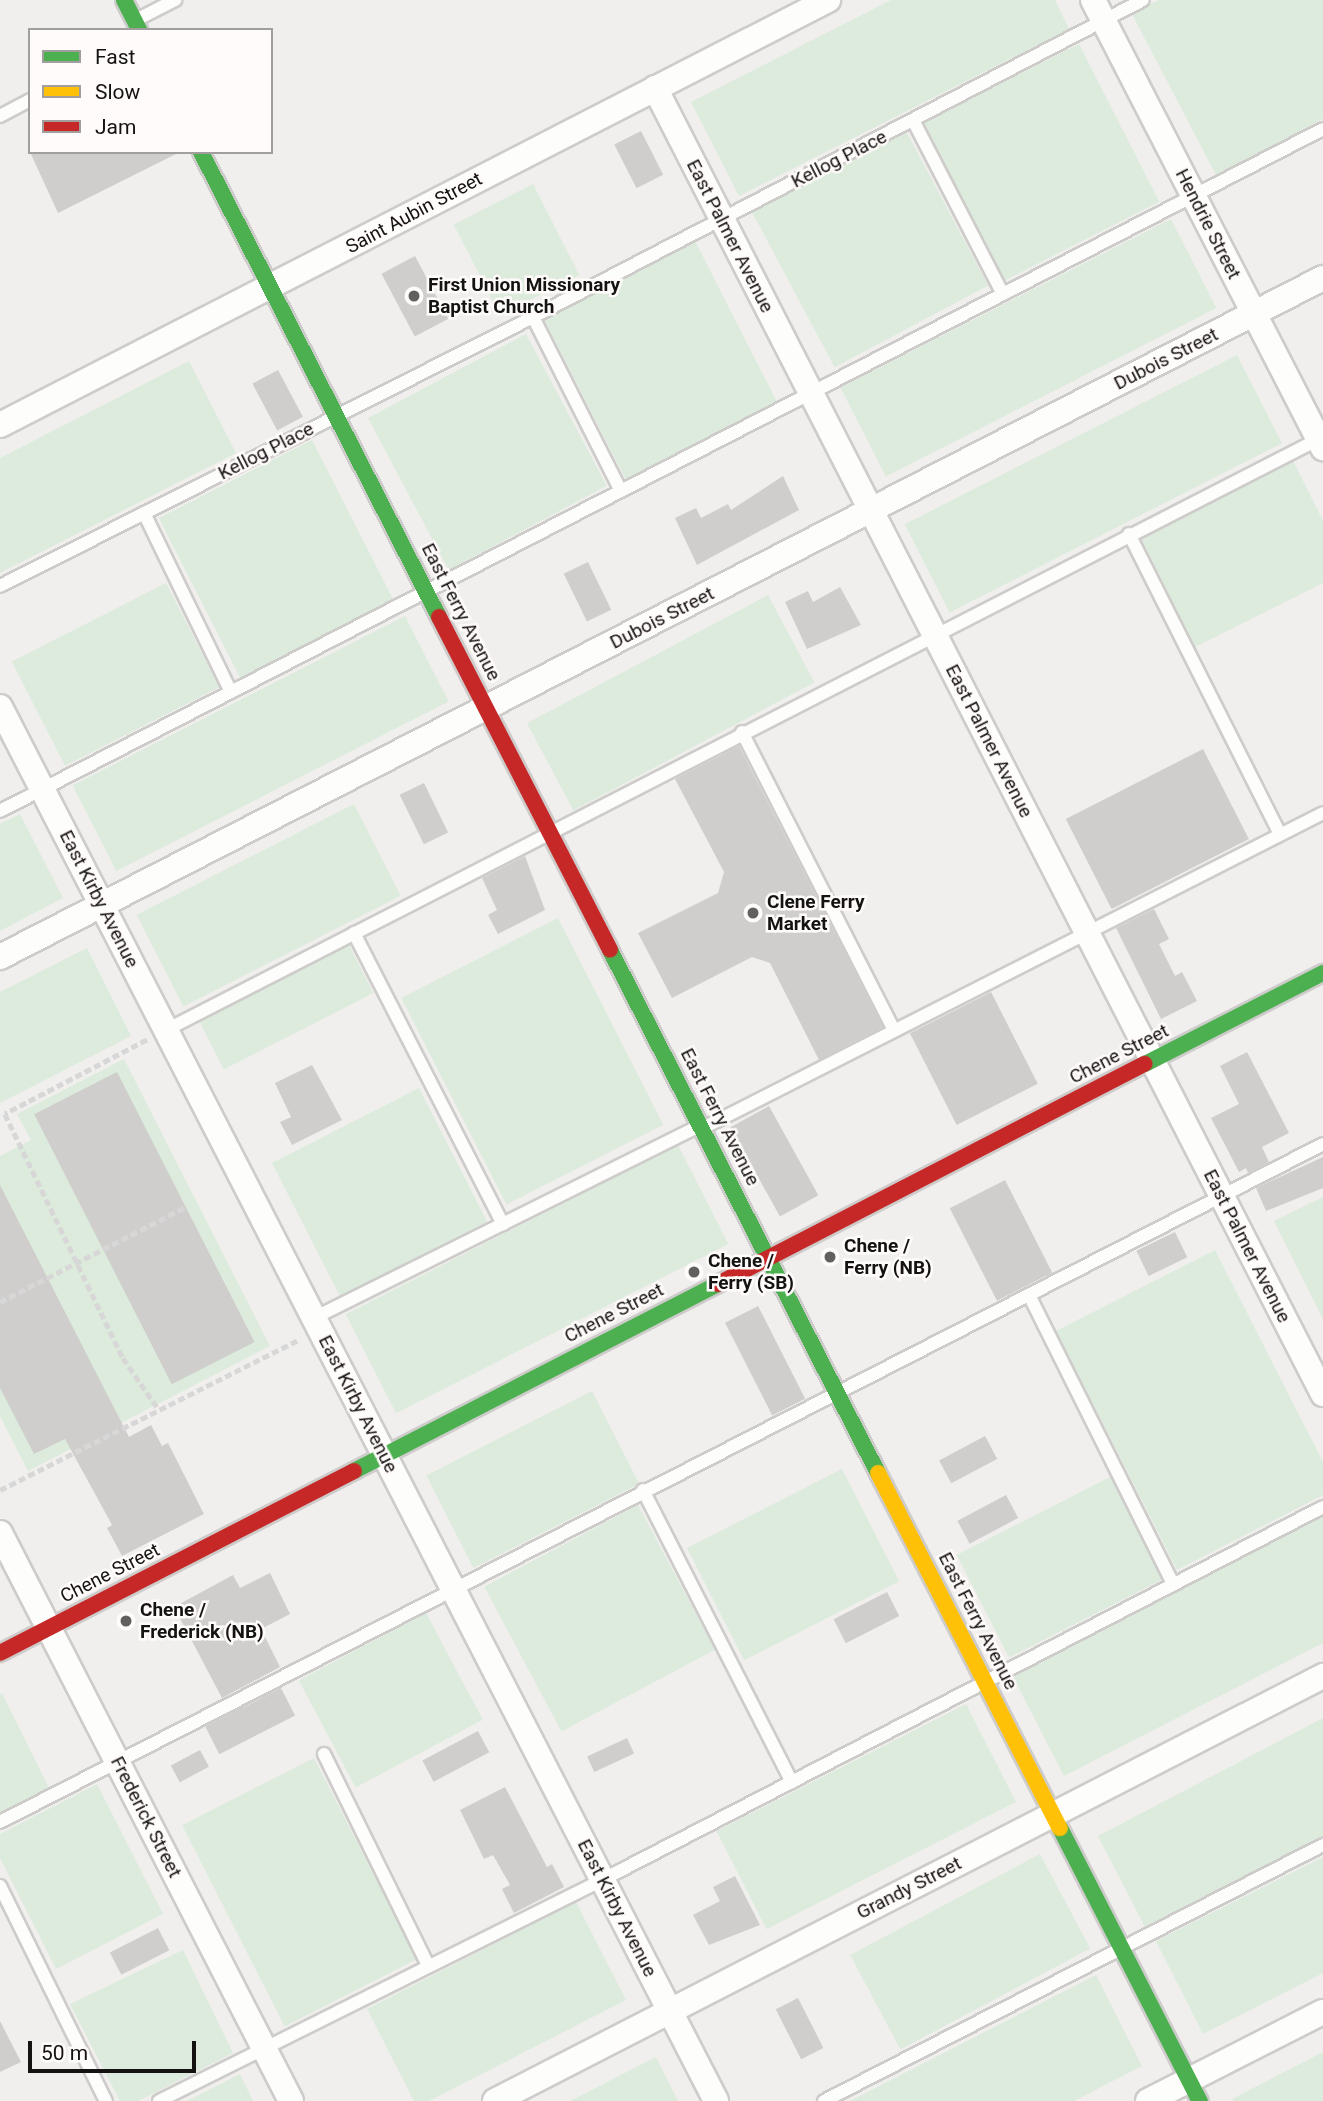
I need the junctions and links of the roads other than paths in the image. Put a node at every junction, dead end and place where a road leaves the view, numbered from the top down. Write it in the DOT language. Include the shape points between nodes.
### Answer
graph roads {
  1 [pos="124,0"];
  2 [pos="175,0"];
  3 [pos="828,0"];
  4 [pos="1143,0"];
  5 [pos="1098,10"];
  6 [pos="136,25"];
  7 [pos="655,88"];
  8 [pos="28,101"];
  9 [pos="0,116"];
  10 [pos="913,120"];
  11 [pos="1323,129"];
  12 [pos="202,154"];
  13 [pos="1194,196"];
  14 [pos="722,219"];
  15 [pos="1323,278"];
  16 [pos="271,289"];
  17 [pos="1003,294"];
  18 [pos="1254,313"];
  19 [pos="534,317"];
  20 [pos="810,393"];
  21 [pos="337,415"];
  22 [pos="0,425"];
  23 [pos="1322,441"];
  24 [pos="621,491"];
  25 [pos="870,511"];
  26 [pos="144,513"];
  27 [pos="1129,534"];
  28 [pos="0,586"];
  29 [pos="427,591"];
  30 [pos="933,633"];
  31 [pos="231,692"];
  32 [pos="0,707"];
  33 [pos="486,708"];
  34 [pos="742,732"];
  35 [pos="43,789"];
  36 [pos="0,811"];
  37 [pos="1323,813"];
  38 [pos="550,832"];
  39 [pos="1280,834"];
  40 [pos="102,905"];
  41 [pos="1086,932"];
  42 [pos="354,933"];
  43 [pos="0,957"];
  44 [pos="1323,973"];
  45 [pos="166,1030"];
  46 [pos="894,1030"];
  47 [pos="1152,1061"];
  48 [pos="701,1127"];
  49 [pos="1323,1144"];
  50 [pos="1222,1196"];
  51 [pos="503,1224"];
  52 [pos="769,1258"];
  53 [pos="1029,1296"];
  54 [pos="317,1324"];
  55 [pos="838,1394"];
  56 [pos="1323,1394"];
  57 [pos="385,1455"];
  58 [pos="643,1490"];
  59 [pos="1323,1507"];
  60 [pos="0,1533"];
  61 [pos="1174,1584"];
  62 [pos="453,1590"];
  63 [pos="48,1628"];
  64 [pos="0,1653"];
  65 [pos="1323,1676"];
  66 [pos="986,1682"];
  67 [pos="324,1754"];
  68 [pos="118,1763"];
  69 [pos="792,1782"];
  70 [pos="1054,1814"];
  71 [pos="0,1822"];
  72 [pos="1323,1845"];
  73 [pos="602,1880"];
  74 [pos="0,1886"];
  75 [pos="1122,1948"];
  76 [pos="428,1965"];
  77 [pos="669,2011"];
  78 [pos="1323,2012"];
  79 [pos="263,2046"];
  80 [pos="1195,2091"];
  81 [pos="106,2101"];
  82 [pos="159,2101"];
  83 [pos="291,2101"];
  84 [pos="495,2101"];
  85 [pos="716,2101"];
  86 [pos="824,2101"];
  87 [pos="1148,2101"];
  1 -- 6 [label="street"];
  2 -- 6 [label="lane"];
  3 -- 7 [label="street, Saint Aubin Street"];
  4 -- 5 [label="lane, Kellog Place"];
  5 -- 10 [label="lane, Kellog Place"];
  5 -- 13 [label="street, Hendrie Street"];
  7 -- 14 [label="street, East Palmer Avenue"];
  7 -- 16 [label="street, Saint Aubin Street"];
  8 -- 9 [label="lane"];
  10 -- 14 [label="lane, Kellog Place"];
  10 -- 17 [label="lane"];
  11 -- 13 [label="lane"];
  12 -- 16 [label="street, East Ferry Avenue"];
  13 -- 17 [label="lane"];
  13 -- 18 [label="street, Hendrie Street"];
  14 -- 19 [label="lane, Kellog Place"];
  14 -- 20 [label="street, East Palmer Avenue"];
  15 -- 18 [label="street, Dubois Street"];
  16 -- 21 [label="street, East Ferry Avenue"];
  16 -- 22 [label="street, Saint Aubin Street"];
  17 -- 20 [label="lane"];
  18 -- 23 [label="street, Hendrie Street"];
  18 -- 25 [label="street, Dubois Street"];
  19 -- 21 [label="lane, Kellog Place"];
  19 -- 24 [label="lane"];
  20 -- 24 [label="lane"];
  20 -- 25 [label="street, East Palmer Avenue"];
  21 -- 26 [label="lane, Kellog Place"];
  21 -- 29 [label="street, East Ferry Avenue"];
  23 -- 27 [label="lane"];
  24 -- 29 [label="lane"];
  25 -- 30 [label="street, East Palmer Avenue"];
  25 -- 33 [label="street, Dubois Street"];
  26 -- 28 [label="lane, Kellog Place"];
  26 -- 31 [label="lane"];
  27 -- 30 [label="lane"];
  27 -- 39 [label="lane"];
  29 -- 31 [label="lane"];
  29 -- 33 [label="street, East Ferry Avenue"];
  30 -- 34 [label="lane"];
  30 -- 41 [label="street, East Palmer Avenue"];
  31 -- 35 [label="lane"];
  32 -- 35 [label="street, East Kirby Avenue"];
  33 -- 38 [label="street, East Ferry Avenue"];
  33 -- 40 [label="street, Dubois Street"];
  34 -- 38 [label="lane"];
  34 -- 46 [label="lane"];
  35 -- 36 [label="lane"];
  35 -- 40 [label="street, East Kirby Avenue"];
  37 -- 39 [label="lane"];
  38 -- 42 [label="lane"];
  38 -- 48 [label="street, East Ferry Avenue"];
  39 -- 41 [label="lane"];
  40 -- 43 [label="street, Dubois Street"];
  40 -- 45 [label="street, East Kirby Avenue"];
  41 -- 46 [label="lane"];
  41 -- 47 [label="street, East Palmer Avenue"];
  42 -- 45 [label="lane"];
  42 -- 51 [label="lane"];
  44 -- 47 [label="street, Chene Street"];
  45 -- 54 [label="street, East Kirby Avenue"];
  46 -- 48 [label="lane"];
  47 -- 50 [label="street, East Palmer Avenue"];
  47 -- 52 [label="street, Chene Street"];
  48 -- 51 [label="lane"];
  48 -- 52 [label="street, East Ferry Avenue"];
  49 -- 50 [label="lane"];
  50 -- 53 [label="lane"];
  50 -- 56 [label="street, East Palmer Avenue"];
  51 -- 54 [label="lane"];
  52 -- 55 [label="street, East Ferry Avenue"];
  52 -- 57 [label="street, Chene Street"];
  53 -- 55 [label="lane"];
  53 -- 61 [label="lane"];
  54 -- 57 [label="street, East Kirby Avenue"];
  55 -- 58 [label="lane"];
  55 -- 66 [label="street, East Ferry Avenue"];
  57 -- 62 [label="street, East Kirby Avenue"];
  57 -- 63 [label="street, Chene Street"];
  58 -- 62 [label="lane"];
  58 -- 69 [label="lane"];
  59 -- 61 [label="lane"];
  60 -- 63 [label="street, Frederick Street"];
  61 -- 66 [label="lane"];
  62 -- 68 [label="lane"];
  62 -- 73 [label="street, East Kirby Avenue"];
  63 -- 64 [label="street, Chene Street"];
  63 -- 68 [label="street, Frederick Street"];
  65 -- 70 [label="street, Grandy Street"];
  66 -- 69 [label="lane"];
  66 -- 70 [label="street, East Ferry Avenue"];
  67 -- 76 [label="lane"];
  68 -- 71 [label="lane"];
  68 -- 79 [label="street, Frederick Street"];
  69 -- 73 [label="lane"];
  70 -- 75 [label="street, East Ferry Avenue"];
  70 -- 77 [label="street, Grandy Street"];
  72 -- 75 [label="lane"];
  73 -- 76 [label="lane"];
  73 -- 77 [label="street, East Kirby Avenue"];
  74 -- 81 [label="lane"];
  75 -- 80 [label="street, East Ferry Avenue"];
  75 -- 86 [label="lane"];
  76 -- 79 [label="lane"];
  77 -- 84 [label="street, Grandy Street"];
  77 -- 85 [label="street, East Kirby Avenue"];
  78 -- 80 [label="street"];
  79 -- 82 [label="lane"];
  79 -- 83 [label="street, Frederick Street"];
  80 -- 87 [label="street"];
}
